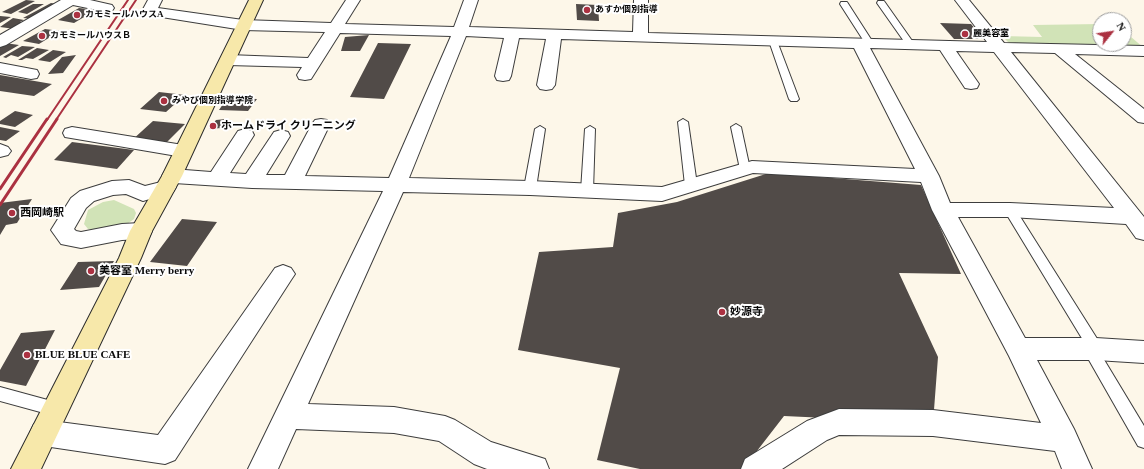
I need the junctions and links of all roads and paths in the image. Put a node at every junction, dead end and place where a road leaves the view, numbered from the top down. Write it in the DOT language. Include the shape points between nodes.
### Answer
graph roads {
  1 [pos="70,0"];
  2 [pos="155,0"];
  3 [pos="256,0"];
  4 [pos="353,0"];
  5 [pos="471,0"];
  6 [pos="641,0"];
  7 [pos="962,0"];
  8 [pos="881,3"];
  9 [pos="844,4"];
  10 [pos="106,8"];
  11 [pos="243,25"];
  12 [pos="336,27"];
  13 [pos="460,32"];
  14 [pos="512,34"];
  15 [pos="554,35"];
  16 [pos="640,38"];
  17 [pos="0,42"];
  18 [pos="773,42"];
  19 [pos="864,44"];
  20 [pos="911,45"];
  21 [pos="945,46"];
  22 [pos="999,48"];
  23 [pos="1059,49"];
  24 [pos="1092,50"];
  25 [pos="1132,51"];
  26 [pos="1144,51"];
  27 [pos="1128,52"];
  28 [pos="228,60"];
  29 [pos="1144,63"];
  30 [pos="0,68"];
  31 [pos="31,74"];
  32 [pos="503,76"];
  33 [pos="971,84"];
  34 [pos="546,85"];
  35 [pos="794,100"];
  36 [pos="1144,118"];
  37 [pos="683,122"];
  38 [pos="321,124"];
  39 [pos="736,127"];
  40 [pos="590,129"];
  41 [pos="540,130"];
  42 [pos="72,133"];
  43 [pos="245,135"];
  44 [pos="281,136"];
  45 [pos="183,151"];
  46 [pos="744,169"];
  47 [pos="929,176"];
  48 [pos="216,179"];
  49 [pos="169,181"];
  50 [pos="252,181"];
  51 [pos="292,181"];
  52 [pos="396,185"];
  53 [pos="691,185"];
  54 [pos="530,188"];
  55 [pos="588,191"];
  56 [pos="943,210"];
  57 [pos="1010,210"];
  58 [pos="1138,225"];
  59 [pos="141,231"];
  60 [pos="283,274"];
  61 [pos="1018,349"];
  62 [pos="1093,349"];
  63 [pos="1144,352"];
  64 [pos="0,394"];
  65 [pos="55,409"];
  66 [pos="289,416"];
  67 [pos="44,433"];
  68 [pos="1064,439"];
  69 [pos="1144,441"];
  70 [pos="26,469"];
  71 [pos="263,469"];
  72 [pos="534,469"];
  73 [pos="756,469"];
  74 [pos="1077,469"];
  1 -- 10 [label="street"];
  1 -- 17 [label="street"];
  2 -- 11 [label="street" via="149,11"];
  3 -- 11 [label="street"];
  4 -- 12 [label="street"];
  5 -- 13 [label="street"];
  6 -- 16 [label="street"];
  7 -- 22 [label="street"];
  8 -- 20 [label="lane"];
  9 -- 19 [label="lane"];
  11 -- 12 [label="street"];
  11 -- 28 [label="street"];
  12 -- 13 [label="street"];
  12 -- 28 [label="street" via="309,69"];
  13 -- 14 [label="street"];
  13 -- 52 [label="street"];
  14 -- 15 [label="street"];
  14 -- 32 [label="street"];
  15 -- 16 [label="street"];
  15 -- 34 [label="street"];
  16 -- 18 [label="street"];
  18 -- 19 [label="street"];
  18 -- 35 [label="lane"];
  19 -- 20 [label="street"];
  19 -- 47 [label="street"];
  20 -- 21 [label="street"];
  21 -- 22 [label="street"];
  21 -- 33 [label="street"];
  22 -- 23 [label="street"];
  22 -- 58 [label="street"];
  23 -- 24 [label="street"];
  23 -- 36 [label="street"];
  25 -- 26 [label="street"];
  27 -- 29 [label="street"];
  28 -- 45 [label="street"];
  30 -- 31 [label="street"];
  37 -- 53 [label="lane"];
  38 -- 51 [label="street"];
  39 -- 46 [label="lane"];
  40 -- 55 [label="lane"];
  41 -- 54 [label="lane"];
  42 -- 45 [label="street"];
  43 -- 48 [label="street"];
  44 -- 50 [label="street"];
  45 -- 49 [label="street"];
  46 -- 47 [label="street" via="752,167"];
  46 -- 53 [label="street"];
  47 -- 56 [label="street"];
  48 -- 49 [label="street"];
  48 -- 50 [label="street"];
  49 -- 59 [label="street"];
  49 -- 59 [label="street" via="143,194 129,187 112,188 87,196 78,203 62,230 69,238 81,240"];
  50 -- 51 [label="street"];
  51 -- 52 [label="street"];
  52 -- 54 [label="street"];
  52 -- 66 [label="street"];
  53 -- 55 [label="street" via="662,194"];
  54 -- 55 [label="street"];
  56 -- 57 [label="street"];
  56 -- 61 [label="street"];
  57 -- 58 [label="street"];
  57 -- 62 [label="lane"];
  59 -- 65 [label="street"];
  60 -- 67 [label="street" via="165,450"];
  61 -- 62 [label="street"];
  61 -- 68 [label="street"];
  62 -- 63 [label="street"];
  62 -- 69 [label="lane"];
  64 -- 65 [label="lane"];
  65 -- 67 [label="street"];
  66 -- 71 [label="street"];
  66 -- 72 [label="street" via="394,420 445,429 484,454"];
  67 -- 70 [label="street"];
  68 -- 73 [label="street" via="933,423 839,422 817,430"];
  68 -- 74 [label="street"];
}
